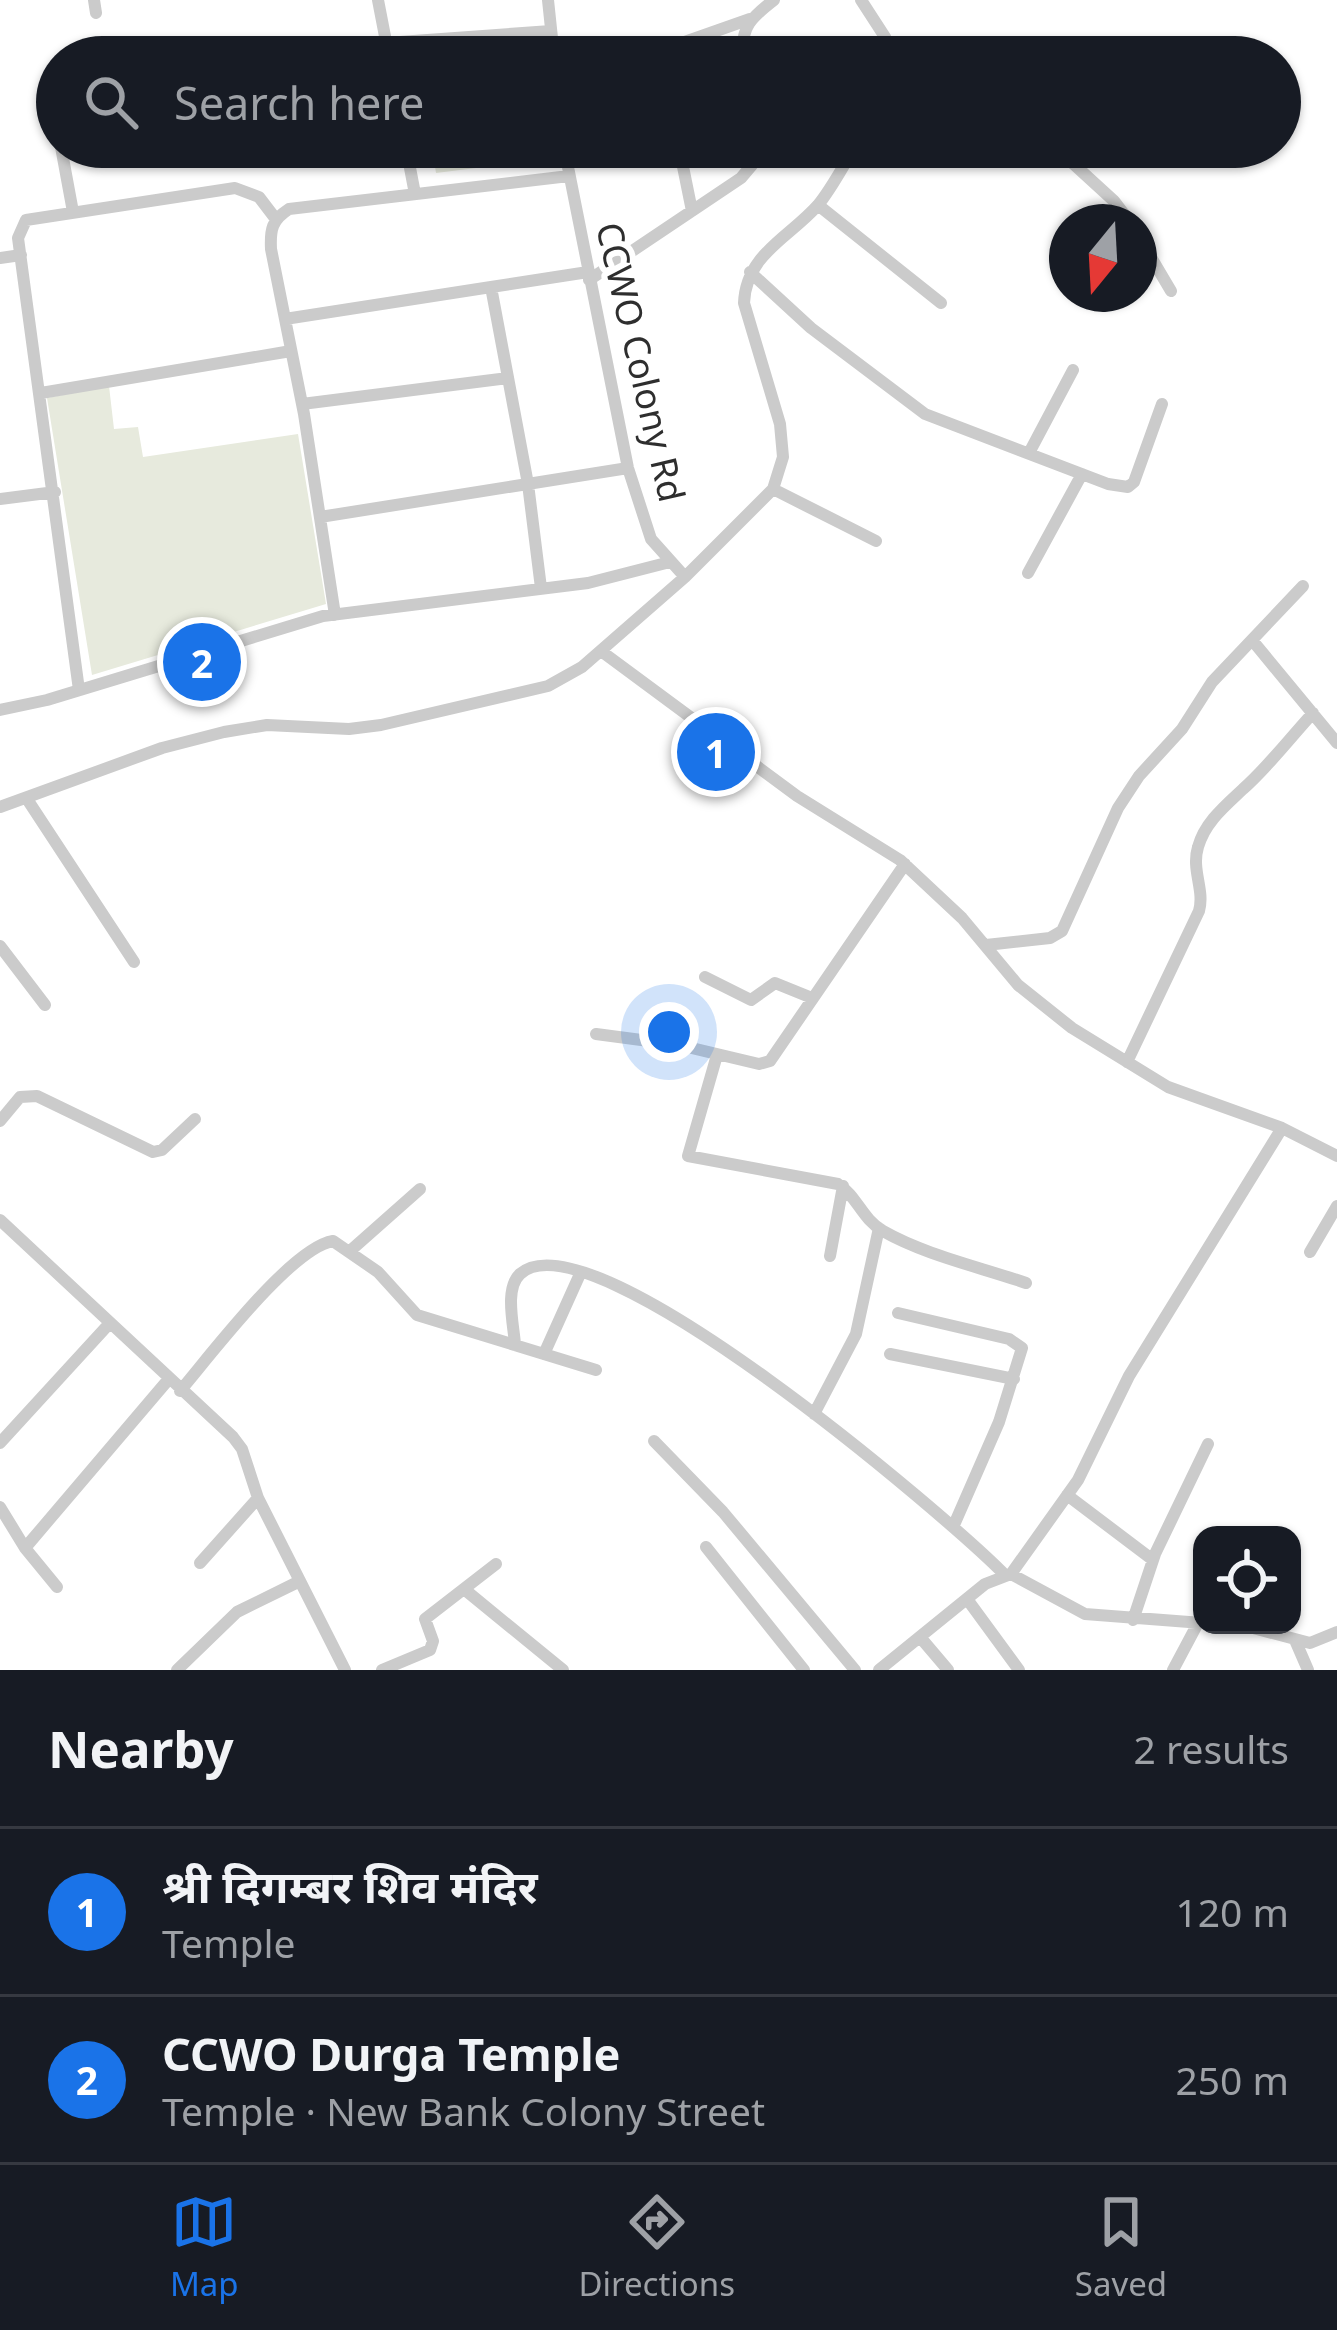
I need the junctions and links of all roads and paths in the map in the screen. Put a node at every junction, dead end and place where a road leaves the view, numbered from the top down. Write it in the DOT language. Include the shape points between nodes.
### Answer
graph roads {
  1 [pos="378,0"];
  2 [pos="548,0"];
  3 [pos="774,0"];
  4 [pos="862,0"];
  5 [pos="750,19"];
  6 [pos="551,31"];
  7 [pos="384,36"];
  8 [pos="508,36"];
  9 [pos="552,36"];
  10 [pos="702,36"];
  11 [pos="743,36"];
  12 [pos="884,36"];
  13 [pos="65,168"];
  14 [pos="410,168"];
  15 [pos="568,168"];
  16 [pos="683,168"];
  17 [pos="750,168"];
  18 [pos="842,168"];
  19 [pos="1078,168"];
  20 [pos="569,176"];
  21 [pos="415,194"];
  22 [pos="1116,204"];
  23 [pos="818,205"];
  24 [pos="692,211"];
  25 [pos="73,212"];
  26 [pos="275,218"];
  27 [pos="21,255"];
  28 [pos="0,258"];
  29 [pos="1157,267"];
  30 [pos="750,272"];
  31 [pos="589,276"];
  32 [pos="491,287"];
  33 [pos="1171,291"];
  34 [pos="941,303"];
  35 [pos="285,319"];
  36 [pos="292,351"];
  37 [pos="1073,370"];
  38 [pos="508,378"];
  39 [pos="41,392"];
  40 [pos="302,404"];
  41 [pos="1162,404"];
  42 [pos="1029,453"];
  43 [pos="628,469"];
  44 [pos="1082,474"];
  45 [pos="528,484"];
  46 [pos="773,489"];
  47 [pos="55,492"];
  48 [pos="0,499"];
  49 [pos="320,517"];
  50 [pos="876,541"];
  51 [pos="670,562"];
  52 [pos="1028,573"];
  53 [pos="686,577"];
  54 [pos="1303,586"];
  55 [pos="541,588"];
  56 [pos="335,615"];
  57 [pos="1252,640"];
  58 [pos="601,651"];
  59 [pos="79,690"];
  60 [pos="0,710"];
  61 [pos="1312,713"];
  62 [pos="1337,743"];
  63 [pos="27,799"];
  64 [pos="0,807"];
  65 [pos="905,864"];
  66 [pos="986,945"];
  67 [pos="0,946"];
  68 [pos="134,962"];
  69 [pos="705,977"];
  70 [pos="812,998"];
  71 [pos="45,1005"];
  72 [pos="596,1034"];
  73 [pos="717,1055"];
  74 [pos="1127,1062"];
  75 [pos="196,1119"];
  76 [pos="0,1121"];
  77 [pos="1282,1128"];
  78 [pos="1337,1156"];
  79 [pos="843,1186"];
  80 [pos="420,1189"];
  81 [pos="1337,1206"];
  82 [pos="0,1220"];
  83 [pos="879,1228"];
  84 [pos="350,1251"];
  85 [pos="1310,1252"];
  86 [pos="830,1256"];
  87 [pos="580,1274"];
  88 [pos="1026,1283"];
  89 [pos="898,1313"];
  90 [pos="109,1324"];
  91 [pos="515,1345"];
  92 [pos="544,1354"];
  93 [pos="890,1354"];
  94 [pos="596,1370"];
  95 [pos="1014,1379"];
  96 [pos="168,1380"];
  97 [pos="180,1391"];
  98 [pos="814,1414"];
  99 [pos="654,1441"];
  100 [pos="0,1443"];
  101 [pos="1208,1444"];
  102 [pos="1067,1495"];
  103 [pos="258,1498"];
  104 [pos="0,1507"];
  105 [pos="954,1526"];
  106 [pos="706,1546"];
  107 [pos="25,1548"];
  108 [pos="1153,1560"];
  109 [pos="200,1563"];
  110 [pos="496,1564"];
  111 [pos="1008,1574"];
  112 [pos="300,1581"];
  113 [pos="57,1587"];
  114 [pos="464,1589"];
  115 [pos="967,1599"];
  116 [pos="1133,1620"];
  117 [pos="1193,1623"];
  118 [pos="1337,1632"];
  119 [pos="1194,1634"];
  120 [pos="1274,1634"];
  121 [pos="920,1637"];
  122 [pos="1295,1640"];
  123 [pos="177,1670"];
  124 [pos="345,1670"];
  125 [pos="382,1670"];
  126 [pos="563,1670"];
  127 [pos="804,1670"];
  128 [pos="855,1670"];
  129 [pos="879,1670"];
  130 [pos="948,1670"];
  131 [pos="1019,1670"];
  132 [pos="1173,1670"];
  133 [pos="1308,1670"];
  1 -- 7 [label="street"];
  2 -- 6 [label="street"];
  3 -- 5 [label="street"];
  4 -- 12 [label="street"];
  5 -- 10 [label="street"];
  5 -- 11 [label="street"];
  6 -- 8 [label="street"];
  6 -- 9 [label="street"];
  13 -- 25 [label="street"];
  14 -- 21 [label="street"];
  15 -- 20 [label="street, CCWO Colony Rd"];
  16 -- 24 [label="street"];
  17 -- 24 [label="street"];
  18 -- 23 [label="street"];
  19 -- 22 [label="street"];
  20 -- 21 [label="street"];
  20 -- 31 [label="street, CCWO Colony Rd"];
  21 -- 26 [label="street" via="290,209"];
  23 -- 30 [label="street"];
  23 -- 34 [label="street"];
  24 -- 31 [label="street"];
  25 -- 26 [label="street" via="235,188 259,197"];
  25 -- 27 [label="street" via="26,220"];
  26 -- 35 [label="street" via="271,249"];
  27 -- 28 [label="street"];
  27 -- 39 [label="street"];
  29 -- 33 [label="street"];
  30 -- 42 [label="street" via="912,407"];
  30 -- 46 [label="street" via="744,303 780,424 783,457"];
  31 -- 32 [label="street"];
  31 -- 43 [label="street, CCWO Colony Rd"];
  32 -- 35 [label="street"];
  32 -- 38 [label="street"];
  35 -- 36 [label="street"];
  36 -- 39 [label="street"];
  36 -- 40 [label="street"];
  37 -- 42 [label="street"];
  38 -- 40 [label="street"];
  38 -- 45 [label="street"];
  39 -- 47 [label="street"];
  40 -- 49 [label="street"];
  41 -- 44 [label="street" via="1134,482 1120,486"];
  42 -- 44 [label="street"];
  43 -- 45 [label="street"];
  43 -- 51 [label="street, CCWO Colony Rd" via="651,539"];
  44 -- 52 [label="street"];
  45 -- 49 [label="street"];
  45 -- 55 [label="street"];
  46 -- 50 [label="street"];
  46 -- 53 [label="street"];
  47 -- 48 [label="street"];
  47 -- 59 [label="street"];
  49 -- 56 [label="street"];
  51 -- 53 [label="street, CCWO Colony Rd"];
  51 -- 55 [label="street"];
  53 -- 58 [label="street"];
  54 -- 57 [label="street"];
  55 -- 56 [label="street"];
  56 -- 59 [label="street"];
  57 -- 61 [label="street"];
  57 -- 66 [label="street" via="1127,793 1062,931"];
  58 -- 63 [label="street" via="534,690 381,725 224,731"];
  58 -- 65 [label="street" via="797,796"];
  59 -- 60 [label="street"];
  61 -- 62 [label="street"];
  61 -- 74 [label="street" via="1203,833 1195,866 1199,911"];
  63 -- 64 [label="street"];
  63 -- 68 [label="street"];
  65 -- 66 [label="street"];
  65 -- 70 [label="street"];
  66 -- 74 [label="street" via="1018,985"];
  67 -- 71 [label="street"];
  69 -- 70 [label="street" via="745,999 775,983"];
  70 -- 73 [label="street" via="770,1061"];
  72 -- 73 [label="street"];
  73 -- 79 [label="street" via="688,1156"];
  74 -- 77 [label="street" via="1168,1087"];
  75 -- 76 [label="street" via="153,1152 37,1096 20,1097"];
  77 -- 78 [label="street"];
  77 -- 102 [label="street" via="1129,1376"];
  79 -- 83 [label="street"];
  79 -- 86 [label="street"];
  80 -- 84 [label="street"];
  81 -- 85 [label="street"];
  82 -- 90 [label="street"];
  83 -- 88 [label="street"];
  83 -- 98 [label="street" via="856,1334"];
  84 -- 91 [label="street" via="418,1315"];
  84 -- 97 [label="street" via="333,1241 302,1258"];
  87 -- 91 [label="street" via="542,1265 516,1277"];
  87 -- 92 [label="street"];
  87 -- 98 [label="street" via="655,1304"];
  89 -- 95 [label="street" via="1016,1343 1022,1355"];
  90 -- 96 [label="street"];
  90 -- 100 [label="street"];
  91 -- 92 [label="street"];
  92 -- 94 [label="street"];
  93 -- 95 [label="street"];
  95 -- 105 [label="street"];
  96 -- 97 [label="street"];
  96 -- 107 [label="street"];
  97 -- 103 [label="street" via="242,1449"];
  98 -- 105 [label="street"];
  99 -- 128 [label="street"];
  101 -- 108 [label="street"];
  102 -- 108 [label="street"];
  102 -- 111 [label="street"];
  103 -- 109 [label="street"];
  103 -- 112 [label="street"];
  104 -- 107 [label="street"];
  105 -- 111 [label="street"];
  106 -- 127 [label="street"];
  107 -- 113 [label="street"];
  108 -- 116 [label="street"];
  110 -- 114 [label="street"];
  111 -- 115 [label="street"];
  111 -- 116 [label="street" via="1067,1607"];
  112 -- 123 [label="street" via="237,1612"];
  112 -- 124 [label="street"];
  114 -- 125 [label="street" via="425,1619 430,1650"];
  114 -- 126 [label="street"];
  115 -- 121 [label="street"];
  115 -- 131 [label="street"];
  116 -- 117 [label="street"];
  118 -- 122 [label="street"];
  119 -- 132 [label="street"];
  120 -- 122 [label="street"];
  121 -- 129 [label="street"];
  121 -- 130 [label="street"];
  122 -- 133 [label="street"];
}
